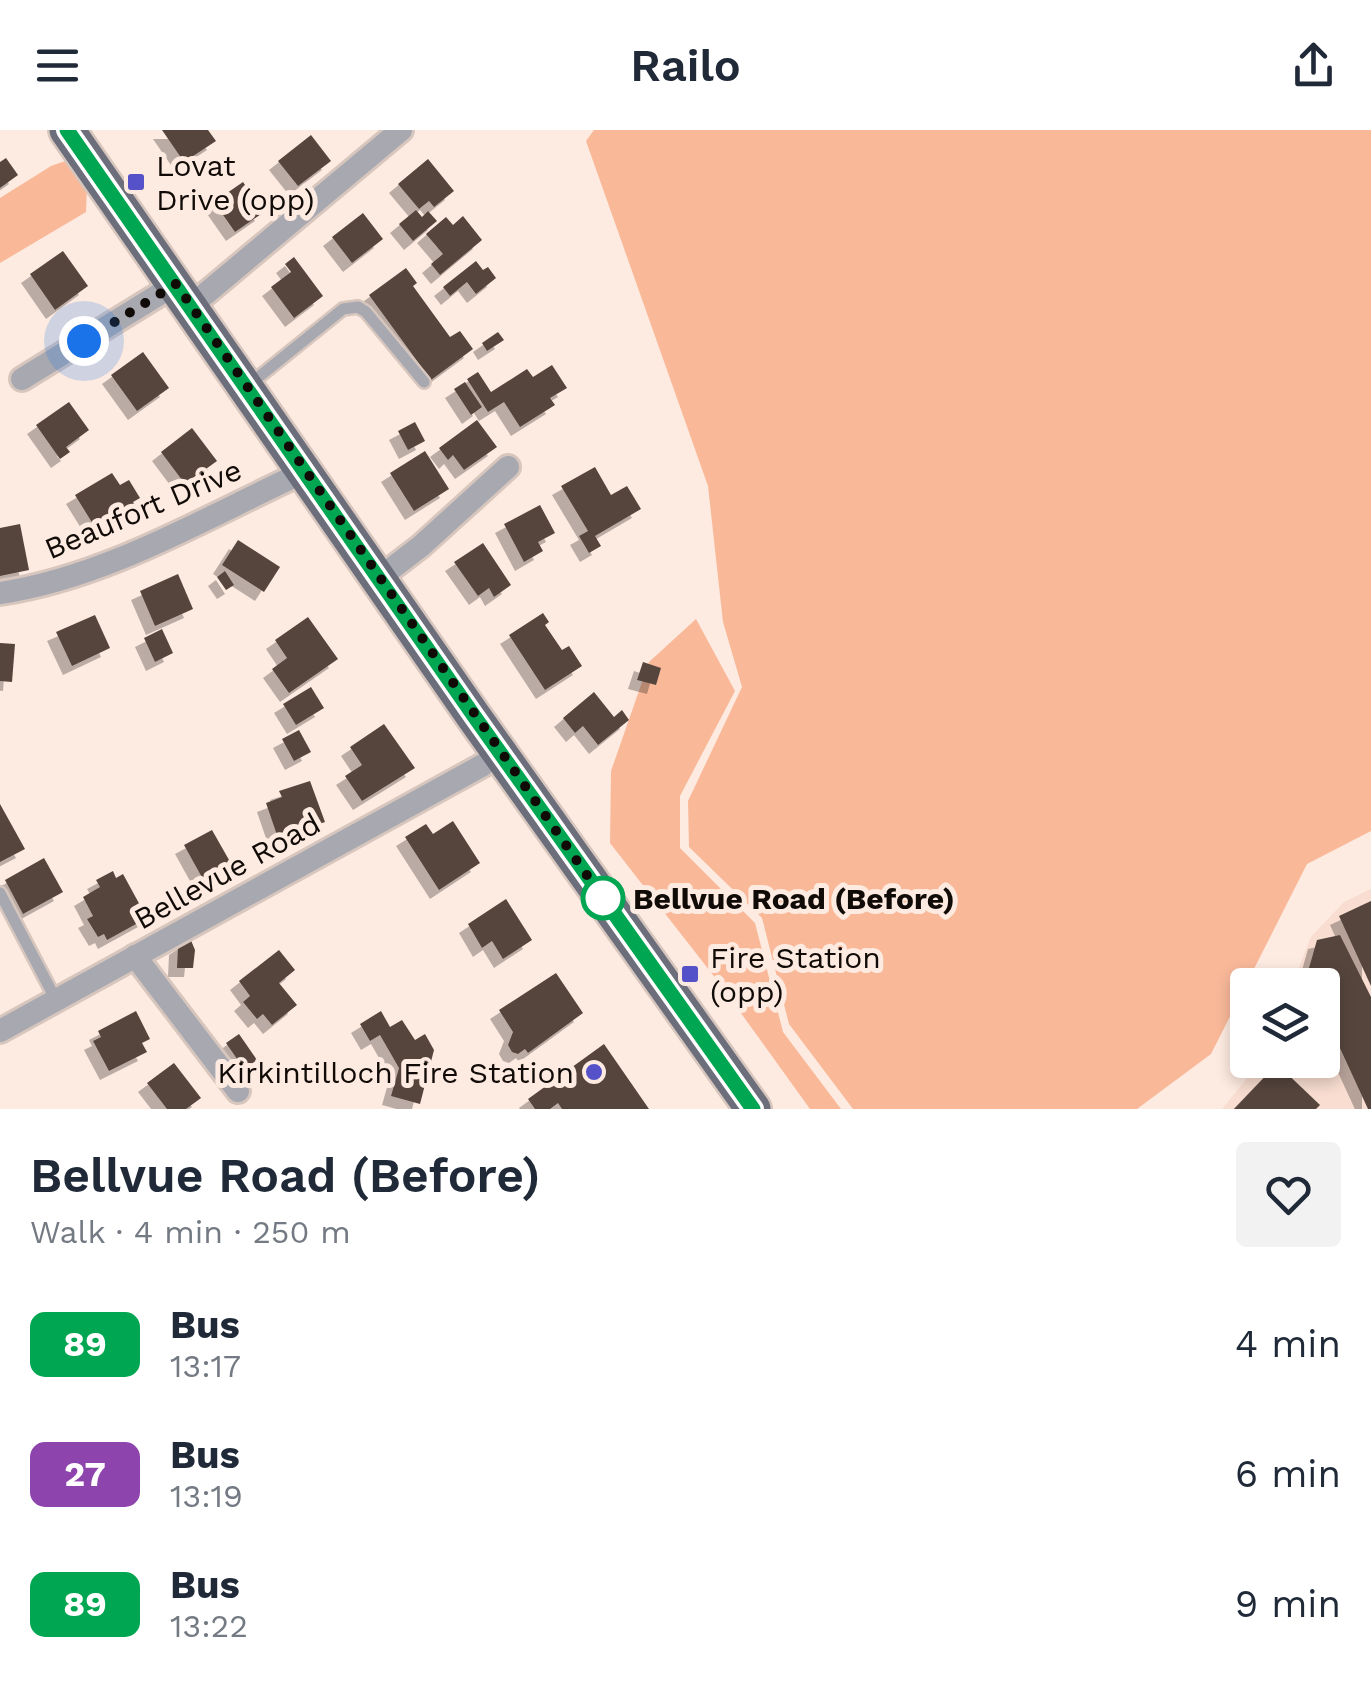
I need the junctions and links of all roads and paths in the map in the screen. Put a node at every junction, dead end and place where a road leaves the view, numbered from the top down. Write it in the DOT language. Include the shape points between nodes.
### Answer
graph roads {
  1 [pos="67,130"];
  2 [pos="401,130"];
  3 [pos="183,295"];
  4 [pos="22,379"];
  5 [pos="424,382"];
  6 [pos="246,387"];
  7 [pos="508,468"];
  8 [pos="306,471"];
  9 [pos="378,579"];
  10 [pos="0,592"];
  11 [pos="484,765"];
  12 [pos="0,893"];
  13 [pos="135,956"];
  14 [pos="56,1000"];
  15 [pos="0,1031"];
  16 [pos="238,1091"];
  17 [pos="753,1109"];
  1 -- 3 [label="main road"];
  2 -- 3 [label="street"];
  3 -- 4 [label="street"];
  3 -- 6 [label="main road"];
  5 -- 6 [label="lane" via="366,312 350,306"];
  6 -- 8 [label="main road"];
  7 -- 9 [label="street"];
  8 -- 9 [label="main road"];
  8 -- 10 [label="street, Beaufort Drive" via="65,579"];
  9 -- 17 [label="main road"];
  11 -- 13 [label="street, Bellevue Road"];
  12 -- 14 [label="lane"];
  13 -- 14 [label="street, Bellevue Road"];
  13 -- 16 [label="street"];
  14 -- 15 [label="street, Bellevue Road"];
}
